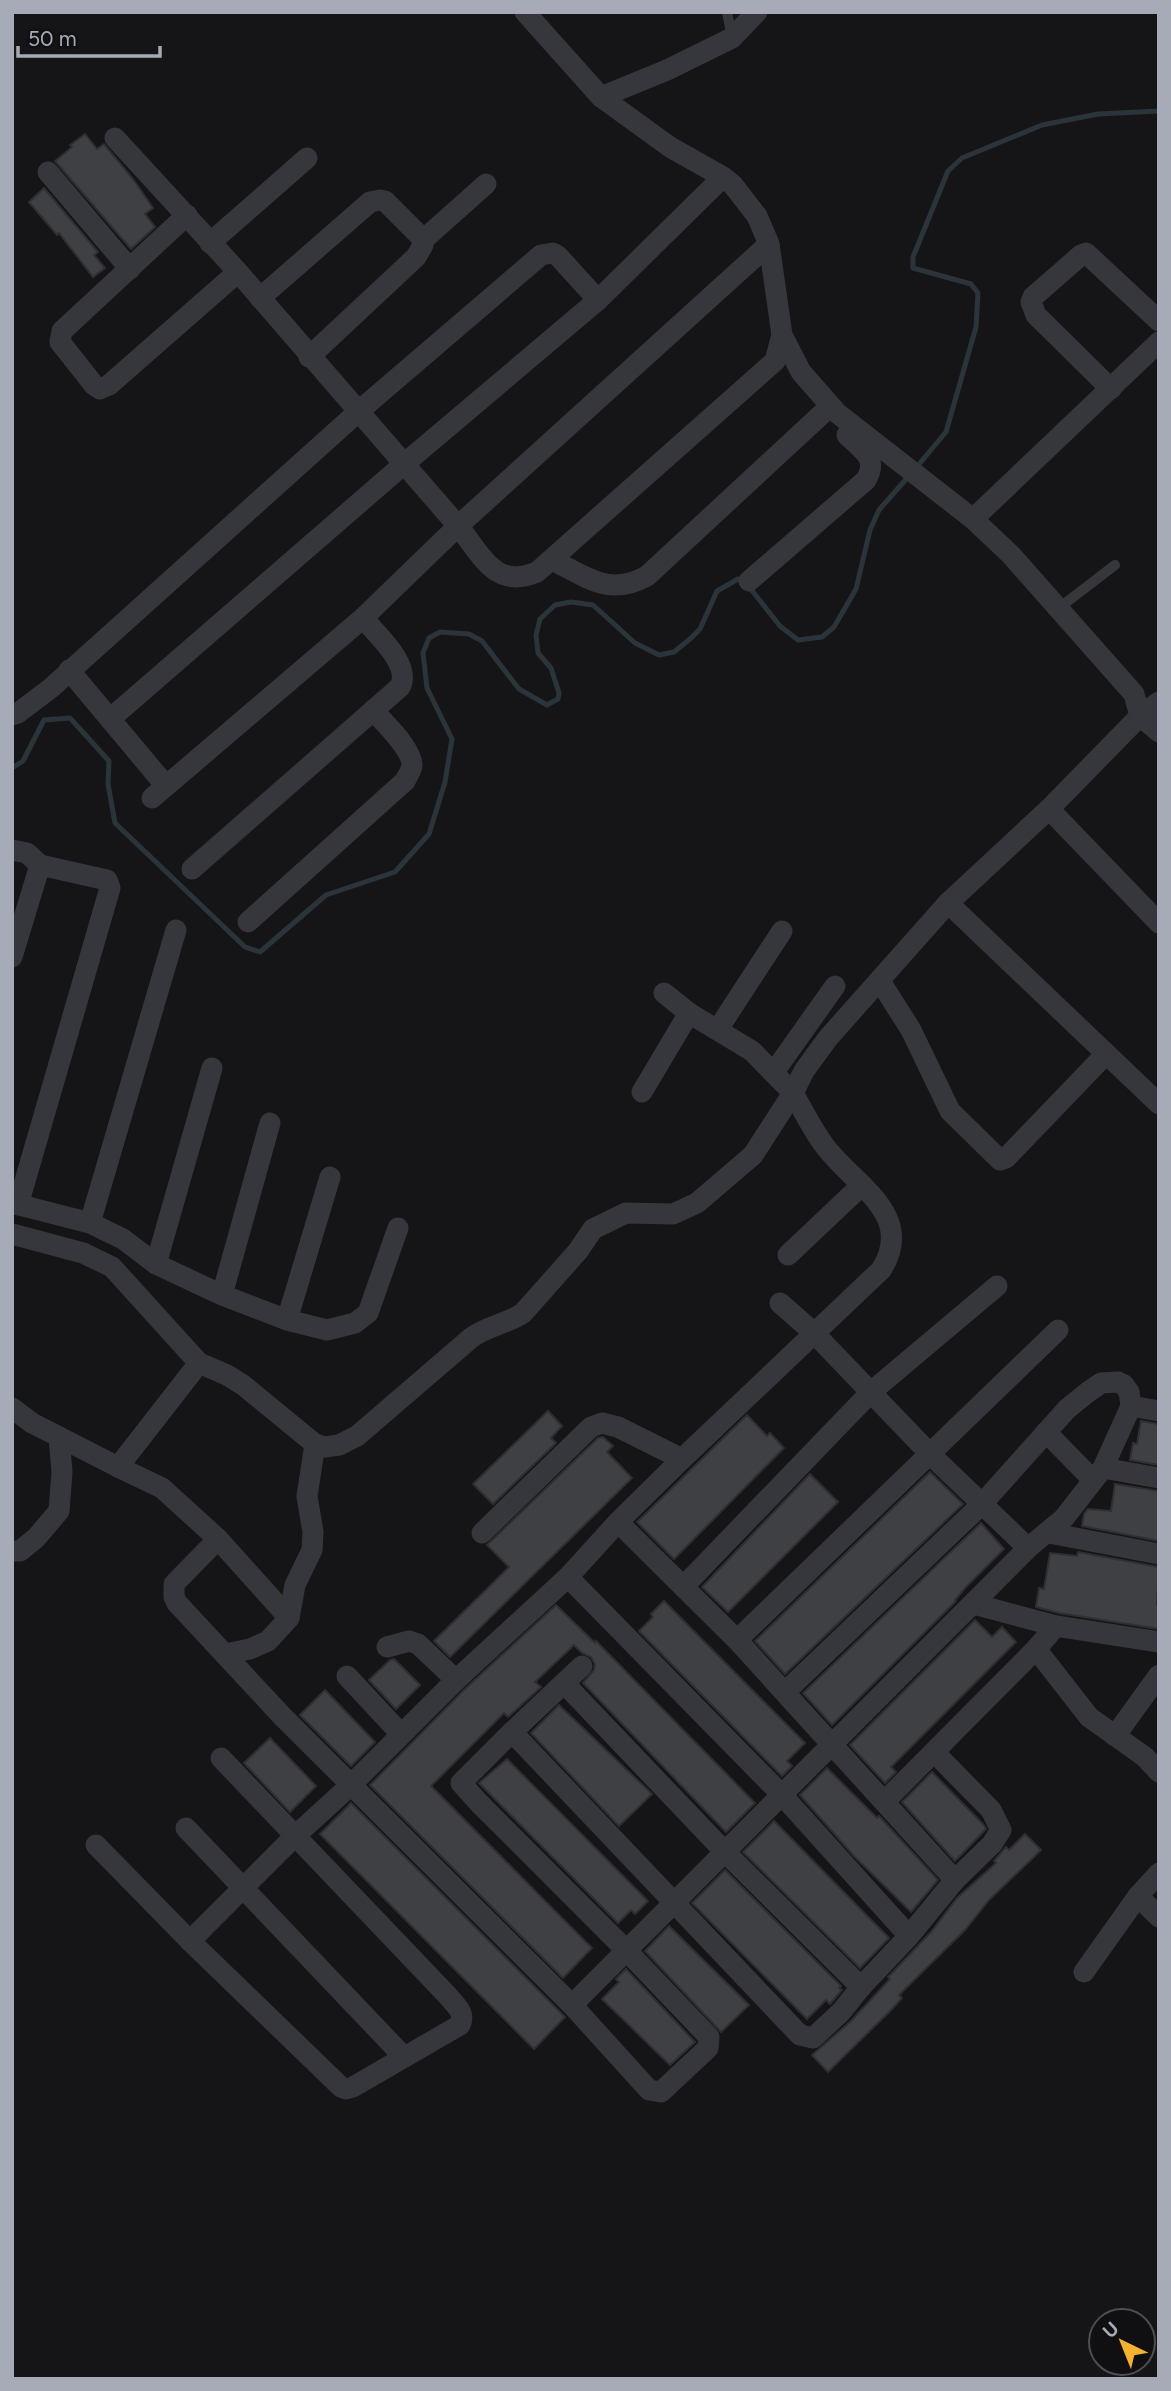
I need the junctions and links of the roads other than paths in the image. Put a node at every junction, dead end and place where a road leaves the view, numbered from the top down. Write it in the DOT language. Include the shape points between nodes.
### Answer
graph roads {
  1 [pos="525,12"];
  2 [pos="727,12"];
  3 [pos="757,12"];
  4 [pos="732,38"];
  5 [pos="601,97"];
  6 [pos="115,138"];
  7 [pos="307,158"];
  8 [pos="48,172"];
  9 [pos="723,177"];
  10 [pos="486,184"];
  11 [pos="187,215"];
  12 [pos="422,241"];
  13 [pos="210,243"];
  14 [pos="769,244"];
  15 [pos="130,269"];
  16 [pos="238,272"];
  17 [pos="260,298"];
  18 [pos="598,300"];
  19 [pos="1159,321"];
  20 [pos="782,335"];
  21 [pos="1159,342"];
  22 [pos="309,357"];
  23 [pos="775,361"];
  24 [pos="1111,389"];
  25 [pos="359,411"];
  26 [pos="824,412"];
  27 [pos="404,464"];
  28 [pos="973,519"];
  29 [pos="458,526"];
  30 [pos="552,560"];
  31 [pos="1115,565"];
  32 [pos="749,581"];
  33 [pos="1059,608"];
  34 [pos="363,618"];
  35 [pos="69,670"];
  36 [pos="1159,702"];
  37 [pos="373,710"];
  38 [pos="12,715"];
  39 [pos="1140,716"];
  40 [pos="110,719"];
  41 [pos="1159,732"];
  42 [pos="1049,809"];
  43 [pos="12,850"];
  44 [pos="40,865"];
  45 [pos="192,869"];
  46 [pos="948,903"];
  47 [pos="248,922"];
  48 [pos="1159,923"];
  49 [pos="176,930"];
  50 [pos="782,931"];
  51 [pos="12,957"];
  52 [pos="880,981"];
  53 [pos="835,986"];
  54 [pos="664,993"];
  55 [pos="689,1013"];
  56 [pos="718,1029"];
  57 [pos="1105,1055"];
  58 [pos="212,1068"];
  59 [pos="774,1072"];
  60 [pos="642,1092"];
  61 [pos="793,1093"];
  62 [pos="1159,1104"];
  63 [pos="270,1123"];
  64 [pos="330,1177"];
  65 [pos="862,1185"];
  66 [pos="15,1204"];
  67 [pos="90,1223"];
  68 [pos="398,1228"];
  69 [pos="12,1234"];
  70 [pos="788,1255"];
  71 [pos="156,1264"];
  72 [pos="997,1286"];
  73 [pos="222,1295"];
  74 [pos="780,1303"];
  75 [pos="288,1321"];
  76 [pos="1058,1330"];
  77 [pos="813,1332"];
  78 [pos="199,1363"];
  79 [pos="871,1392"];
  80 [pos="1131,1406"];
  81 [pos="12,1408"];
  82 [pos="1159,1411"];
  83 [pos="1046,1432"];
  84 [pos="59,1437"];
  85 [pos="315,1444"];
  86 [pos="931,1454"];
  87 [pos="682,1459"];
  88 [pos="118,1467"];
  89 [pos="1098,1474"];
  90 [pos="1159,1478"];
  91 [pos="982,1504"];
  92 [pos="618,1522"];
  93 [pos="482,1533"];
  94 [pos="1049,1533"];
  95 [pos="218,1539"];
  96 [pos="1028,1548"];
  97 [pos="12,1551"];
  98 [pos="1159,1554"];
  99 [pos="568,1577"];
  100 [pos="683,1587"];
  101 [pos="974,1604"];
  102 [pos="289,1618"];
  103 [pos="1056,1626"];
  104 [pos="737,1640"];
  105 [pos="1159,1642"];
  106 [pos="387,1647"];
  107 [pos="1036,1649"];
  108 [pos="225,1654"];
  109 [pos="582,1667"];
  110 [pos="1159,1675"];
  111 [pos="347,1676"];
  112 [pos="456,1680"];
  113 [pos="564,1683"];
  114 [pos="785,1692"];
  115 [pos="512,1732"];
  116 [pos="401,1734"];
  117 [pos="1115,1735"];
  118 [pos="832,1745"];
  119 [pos="934,1752"];
  120 [pos="221,1758"];
  121 [pos="1159,1772"];
  122 [pos="352,1784"];
  123 [pos="782,1795"];
  124 [pos="885,1801"];
  125 [pos="186,1828"];
  126 [pos="295,1836"];
  127 [pos="96,1845"];
  128 [pos="724,1851"];
  129 [pos="1159,1872"];
  130 [pos="955,1880"];
  131 [pos="242,1888"];
  132 [pos="1138,1896"];
  133 [pos="673,1904"];
  134 [pos="1159,1917"];
  135 [pos="909,1936"];
  136 [pos="191,1941"];
  137 [pos="625,1949"];
  138 [pos="1084,1972"];
  139 [pos="860,1987"];
  140 [pos="572,2005"];
  141 [pos="404,2057"];
  1 -- 5 [label="street"];
  2 -- 4 [label="lane"];
  3 -- 4 [label="street"];
  4 -- 5 [label="street"];
  5 -- 9 [label="street" via="670,147"];
  6 -- 11 [label="street"];
  7 -- 13 [label="street"];
  8 -- 15 [label="street"];
  9 -- 14 [label="street" via="750,205"];
  9 -- 18 [label="street"];
  10 -- 12 [label="street"];
  11 -- 13 [label="street"];
  11 -- 15 [label="street"];
  12 -- 17 [label="street" via="385,201 370,202"];
  12 -- 22 [label="street" via="416,257"];
  13 -- 16 [label="street"];
  14 -- 20 [label="street"];
  14 -- 29 [label="street"];
  15 -- 16 [label="street" via="60,336 62,345 100,389"];
  16 -- 17 [label="street"];
  17 -- 22 [label="street"];
  18 -- 25 [label="street" via="558,256 541,256"];
  18 -- 27 [label="street"];
  19 -- 24 [label="street" via="1086,253 1032,297 1036,315"];
  20 -- 23 [label="street"];
  20 -- 28 [label="street" via="801,372 837,413"];
  21 -- 24 [label="street"];
  22 -- 25 [label="street"];
  23 -- 26 [label="street"];
  23 -- 30 [label="street"];
  24 -- 28 [label="street"];
  25 -- 27 [label="street"];
  25 -- 35 [label="street"];
  26 -- 30 [label="street" via="637,582 611,586"];
  26 -- 32 [label="street" via="868,456 872,470 855,491"];
  27 -- 29 [label="street"];
  27 -- 40 [label="street"];
  28 -- 33 [label="street"];
  29 -- 30 [label="street" via="492,569 512,579 537,572"];
  29 -- 34 [label="street"];
  31 -- 33 [label="lane"];
  33 -- 39 [label="street" via="1127,684"];
  34 -- 37 [label="street" via="399,662 404,675 400,687"];
  34 -- 40 [label="street" via="159,792"];
  35 -- 38 [label="street"];
  35 -- 40 [label="street"];
  36 -- 39 [label="street"];
  37 -- 45 [label="street"];
  37 -- 47 [label="street" via="411,757 405,781"];
  39 -- 41 [label="street"];
  39 -- 42 [label="street"];
  42 -- 46 [label="street"];
  42 -- 48 [label="street"];
  43 -- 44 [label="street" via="27,853"];
  44 -- 51 [label="street"];
  44 -- 66 [label="street" via="107,880 110,888"];
  46 -- 52 [label="street"];
  46 -- 57 [label="street"];
  49 -- 67 [label="street"];
  50 -- 56 [label="street"];
  52 -- 57 [label="street" via="912,1030 950,1111 1000,1160"];
  52 -- 61 [label="street" via="828,1038"];
  53 -- 59 [label="street"];
  54 -- 55 [label="street"];
  55 -- 56 [label="street"];
  55 -- 60 [label="street"];
  56 -- 59 [label="street"];
  57 -- 62 [label="street"];
  58 -- 71 [label="street"];
  59 -- 61 [label="street"];
  61 -- 65 [label="street" via="824,1146"];
  61 -- 85 [label="street" via="753,1154 697,1203 673,1214 626,1213 593,1229 523,1313 483,1329 358,1436 339,1445"];
  63 -- 73 [label="street"];
  64 -- 75 [label="street"];
  65 -- 70 [label="street"];
  65 -- 77 [label="street" via="892,1229 890,1256 881,1270"];
  66 -- 67 [label="street"];
  67 -- 71 [label="street" via="123,1239"];
  68 -- 75 [label="street" via="368,1313 355,1323 327,1329"];
  69 -- 78 [label="street" via="83,1253 112,1267"];
  71 -- 73 [label="street"];
  72 -- 79 [label="street"];
  73 -- 75 [label="street"];
  74 -- 77 [label="street"];
  76 -- 86 [label="street"];
  77 -- 79 [label="street"];
  77 -- 87 [label="street"];
  78 -- 85 [label="street" via="243,1385"];
  78 -- 88 [label="street"];
  79 -- 86 [label="street"];
  79 -- 100 [label="street"];
  80 -- 82 [label="street"];
  80 -- 83 [label="street" via="1124,1385 1101,1383"];
  80 -- 89 [label="street"];
  81 -- 84 [label="street"];
  83 -- 89 [label="street"];
  83 -- 91 [label="street"];
  84 -- 88 [label="street"];
  84 -- 97 [label="street" via="58,1511 36,1538 20,1551"];
  85 -- 102 [label="street" via="307,1496 312,1550 295,1585"];
  86 -- 91 [label="street"];
  86 -- 104 [label="street"];
  87 -- 92 [label="street"];
  87 -- 93 [label="street" via="618,1427 602,1423 591,1427"];
  88 -- 95 [label="street" via="162,1488"];
  89 -- 90 [label="street"];
  89 -- 94 [label="street"];
  91 -- 96 [label="street"];
  91 -- 114 [label="street"];
  92 -- 99 [label="street"];
  92 -- 100 [label="street"];
  94 -- 96 [label="street"];
  94 -- 98 [label="street"];
  95 -- 102 [label="street"];
  95 -- 108 [label="street" via="174,1584 173,1591 177,1603"];
  96 -- 101 [label="street"];
  99 -- 112 [label="street"];
  99 -- 123 [label="street"];
  100 -- 104 [label="street"];
  101 -- 103 [label="street"];
  101 -- 118 [label="street"];
  102 -- 108 [label="street" via="268,1641"];
  103 -- 105 [label="street"];
  103 -- 107 [label="street"];
  104 -- 114 [label="street"];
  106 -- 112 [label="street" via="410,1641 418,1644"];
  107 -- 117 [label="street" via="1089,1717"];
  107 -- 119 [label="street"];
  108 -- 122 [label="street"];
  109 -- 113 [label="street"];
  110 -- 117 [label="street"];
  111 -- 116 [label="street"];
  112 -- 116 [label="street"];
  113 -- 115 [label="street"];
  113 -- 128 [label="street"];
  114 -- 118 [label="street"];
  115 -- 133 [label="street"];
  115 -- 137 [label="street" via="454,1789 479,1803"];
  116 -- 122 [label="street"];
  117 -- 121 [label="street"];
  118 -- 123 [label="street"];
  118 -- 124 [label="street"];
  119 -- 124 [label="street"];
  119 -- 130 [label="street" via="991,1810 1001,1830"];
  120 -- 126 [label="street"];
  122 -- 126 [label="street"];
  122 -- 140 [label="street"];
  123 -- 128 [label="street"];
  123 -- 135 [label="street"];
  124 -- 130 [label="street"];
  125 -- 131 [label="street"];
  126 -- 131 [label="street"];
  126 -- 141 [label="street" via="462,2013 463,2019 454,2029"];
  127 -- 136 [label="street"];
  128 -- 133 [label="street"];
  128 -- 139 [label="street"];
  129 -- 132 [label="street"];
  130 -- 135 [label="street"];
  131 -- 136 [label="street"];
  131 -- 141 [label="street"];
  132 -- 134 [label="street"];
  132 -- 138 [label="street"];
  133 -- 137 [label="street"];
  133 -- 139 [label="street" via="800,2035 813,2038 820,2034"];
  135 -- 139 [label="street"];
  136 -- 141 [label="street" via="341,2087 353,2087"];
  137 -- 140 [label="street"];
  137 -- 140 [label="street" via="709,2037 708,2048 656,2092"];
}
